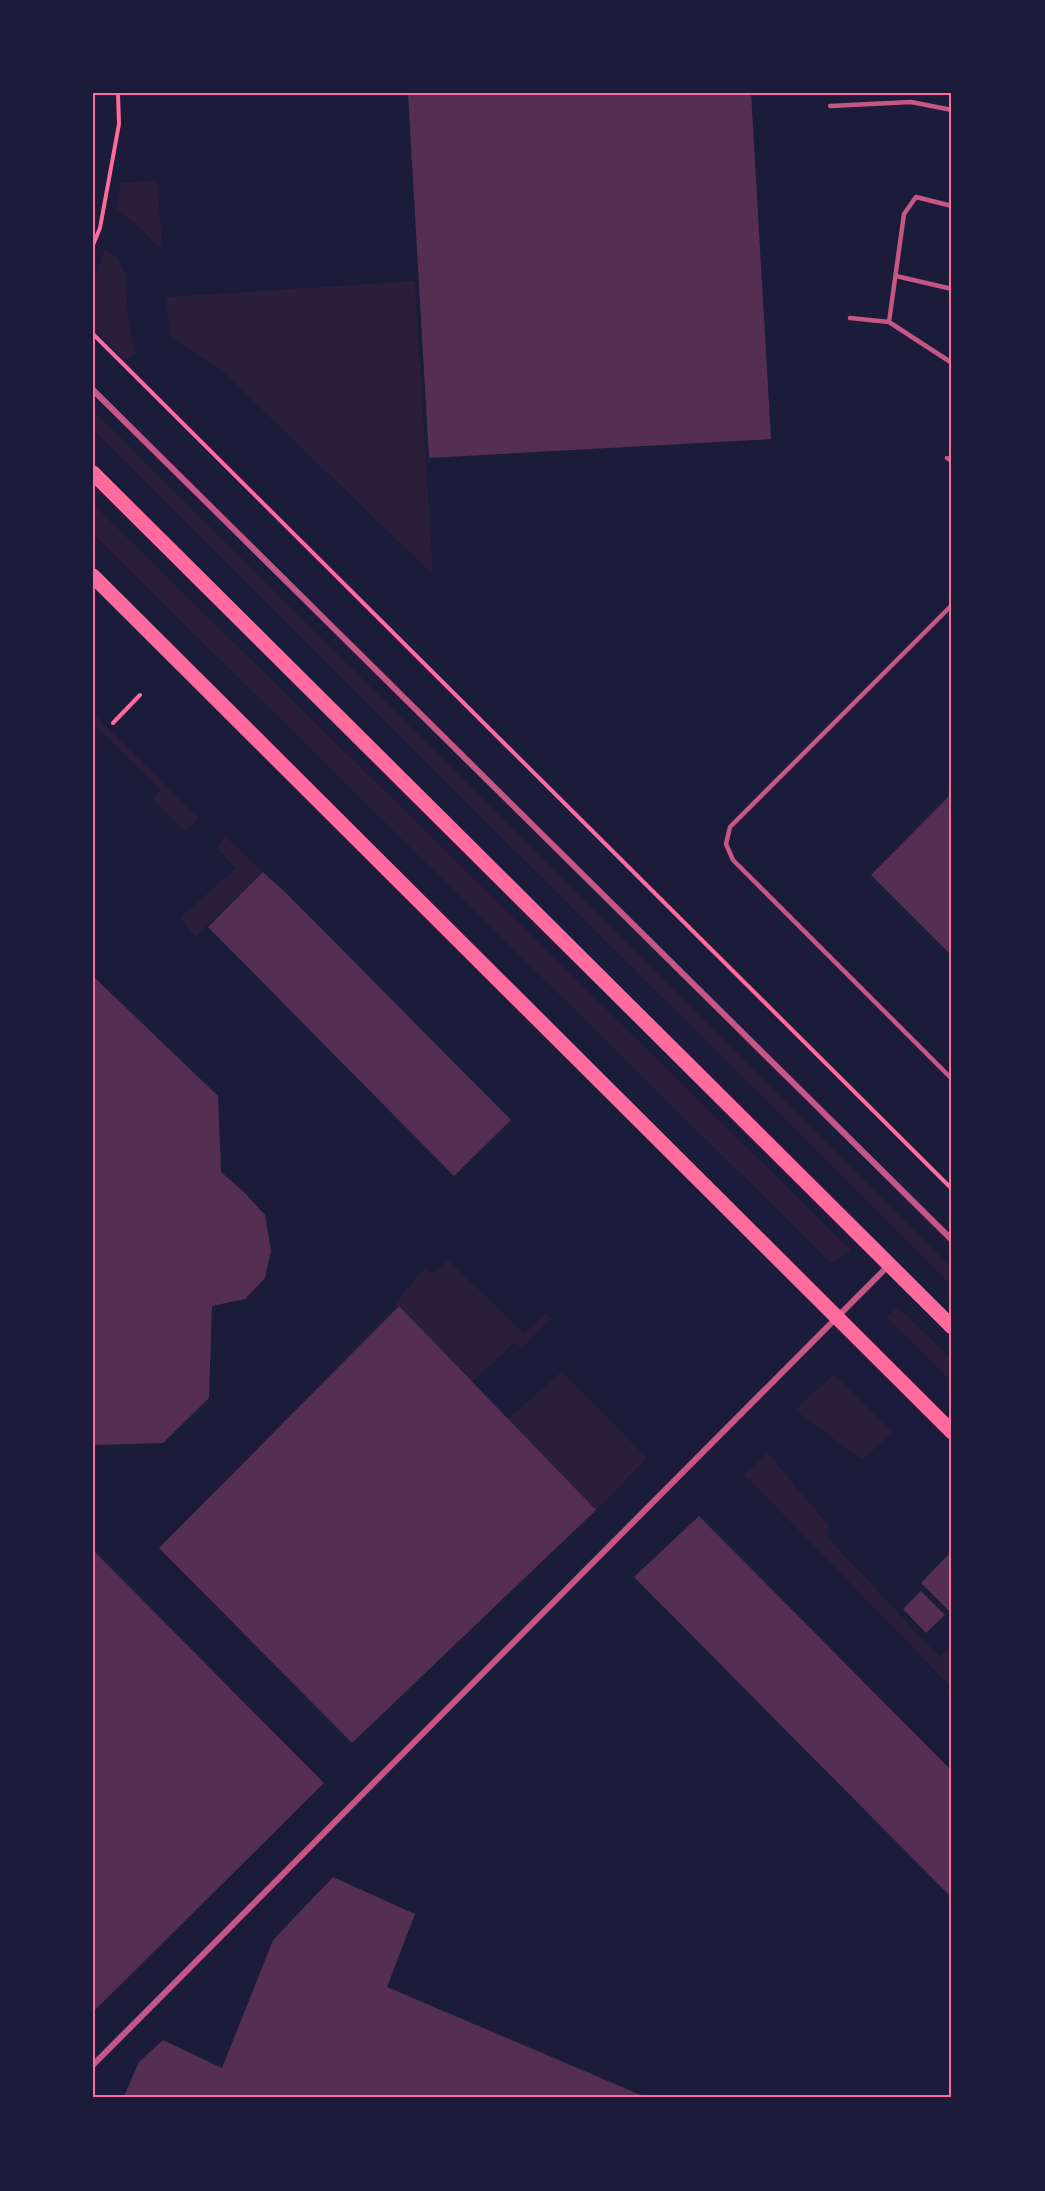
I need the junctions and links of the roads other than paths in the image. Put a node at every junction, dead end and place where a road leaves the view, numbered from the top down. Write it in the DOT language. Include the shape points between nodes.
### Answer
graph roads {
  1 [pos="911,93"];
  2 [pos="911,102"];
  3 [pos="830,106"];
  4 [pos="952,110"];
  5 [pos="952,206"];
  6 [pos="896,276"];
  7 [pos="952,289"];
  8 [pos="850,318"];
  9 [pos="890,322"];
  10 [pos="952,363"];
  11 [pos="93,390"];
  12 [pos="93,473"];
  13 [pos="93,576"];
  14 [pos="952,605"];
  15 [pos="952,1078"];
  16 [pos="952,1240"];
  17 [pos="889,1264"];
  18 [pos="838,1317"];
  19 [pos="952,1327"];
  20 [pos="952,1432"];
  21 [pos="93,2065"];
  1 -- 2 [label="lane"];
  2 -- 3 [label="lane"];
  2 -- 4 [label="lane"];
  5 -- 6 [label="lane" via="916,197 904,214"];
  6 -- 7 [label="lane"];
  6 -- 9 [label="lane"];
  8 -- 9 [label="lane"];
  9 -- 10 [label="lane"];
  11 -- 16 [label="street"];
  12 -- 17 [label="main road"];
  13 -- 18 [label="main road"];
  14 -- 15 [label="lane" via="730,827 726,844 740,868"];
  17 -- 18 [label="street"];
  17 -- 19 [label="main road"];
  18 -- 20 [label="main road"];
  18 -- 21 [label="street"];
}
